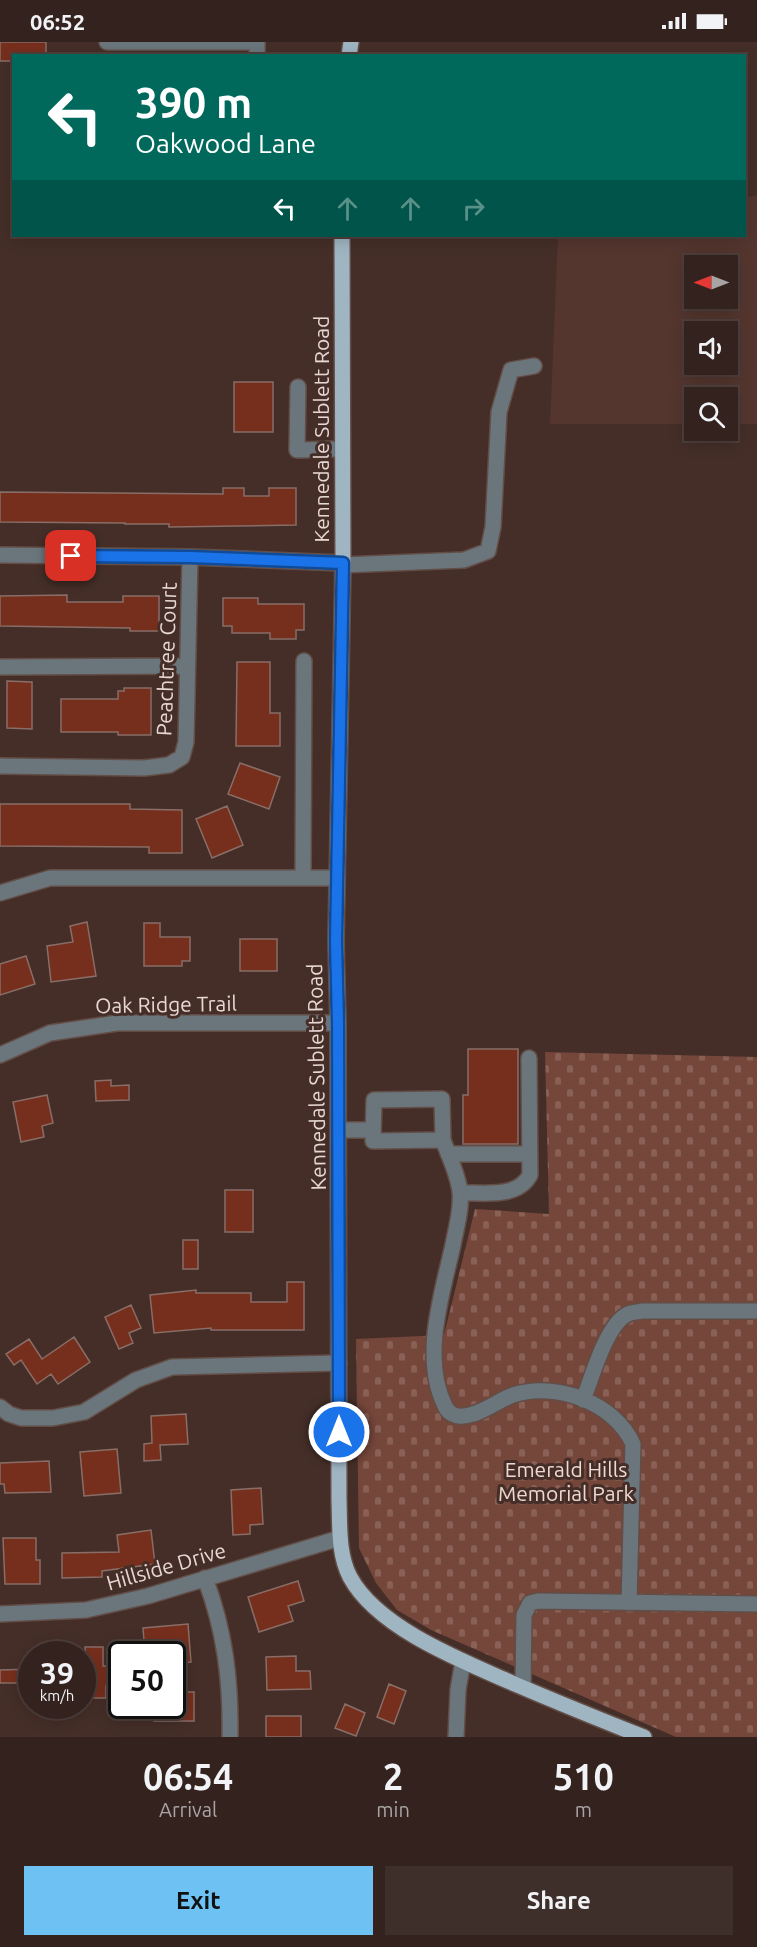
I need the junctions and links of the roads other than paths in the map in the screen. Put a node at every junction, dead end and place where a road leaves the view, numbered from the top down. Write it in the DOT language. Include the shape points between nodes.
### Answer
graph roads {
  1 [pos="107,42"];
  2 [pos="256,54"];
  3 [pos="342,237"];
  4 [pos="534,366"];
  5 [pos="298,387"];
  6 [pos="342,449"];
  7 [pos="0,555"];
  8 [pos="190,557"];
  9 [pos="343,564"];
  10 [pos="304,661"];
  11 [pos="188,666"];
  12 [pos="0,667"];
  13 [pos="0,766"];
  14 [pos="303,878"];
  15 [pos="337,878"];
  16 [pos="0,893"];
  17 [pos="338,1023"];
  18 [pos="0,1056"];
  19 [pos="529,1058"];
  20 [pos="339,1130"];
  21 [pos="373,1130"];
  22 [pos="446,1147"];
  23 [pos="530,1154"];
  24 [pos="460,1193"];
  25 [pos="757,1311"];
  26 [pos="339,1363"];
  27 [pos="584,1400"];
  28 [pos="0,1407"];
  29 [pos="340,1538"];
  30 [pos="205,1578"];
  31 [pos="629,1603"];
  32 [pos="757,1604"];
  33 [pos="0,1614"];
  34 [pos="463,1661"];
  35 [pos="523,1687"];
  36 [pos="231,1737"];
  37 [pos="456,1737"];
  38 [pos="644,1737"];
  1 -- 2 [label="street" via="257,42"];
  3 -- 6 [label="main road, Kennedale Sublett Road"];
  4 -- 9 [label="street" via="511,370 500,412 488,551 464,560"];
  5 -- 6 [label="street" via="297,450"];
  6 -- 9 [label="main road, Kennedale Sublett Road"];
  7 -- 8 [label="street"];
  8 -- 9 [label="street"];
  8 -- 11 [label="street, Peachtree Court"];
  9 -- 15 [label="main road, Kennedale Sublett Road"];
  10 -- 14 [label="street"];
  11 -- 12 [label="street"];
  11 -- 13 [label="street, Peachtree Court" via="186,742 182,757 169,765"];
  14 -- 15 [label="street"];
  14 -- 16 [label="street" via="50,878"];
  15 -- 17 [label="main road, Kennedale Sublett Road"];
  17 -- 18 [label="street, Oak Ridge Trail" via="117,1023 50,1033"];
  17 -- 20 [label="main road, Kennedale Sublett Road"];
  19 -- 23 [label="street"];
  20 -- 21 [label="street"];
  20 -- 26 [label="main road, Kennedale Sublett Road"];
  21 -- 22 [label="street" via="373,1141"];
  21 -- 22 [label="street" via="374,1100 442,1099"];
  22 -- 23 [label="street"];
  22 -- 24 [label="street"];
  23 -- 24 [label="street" via="530,1175 526,1184 516,1190"];
  24 -- 27 [label="street" via="458,1222 435,1321 434,1357 445,1407 452,1414 464,1416 523,1392 541,1391"];
  25 -- 27 [label="street" via="627,1314 608,1337"];
  26 -- 28 [label="street" via="172,1367 136,1380 84,1412 53,1418 21,1418"];
  26 -- 29 [label="main road, Kennedale Sublett Road"];
  27 -- 31 [label="street" via="613,1416 633,1444"];
  29 -- 30 [label="street, Hillside Drive"];
  29 -- 34 [label="main road, Kennedale Sublett Road" via="351,1579 371,1604 396,1625"];
  30 -- 33 [label="street, Hillside Drive" via="86,1610"];
  30 -- 36 [label="street" via="224,1638"];
  31 -- 32 [label="street"];
  31 -- 35 [label="street" via="530,1603 524,1615"];
  34 -- 35 [label="main road, Kennedale Sublett Road"];
  34 -- 37 [label="street"];
  35 -- 38 [label="main road, Kennedale Sublett Road"];
}
